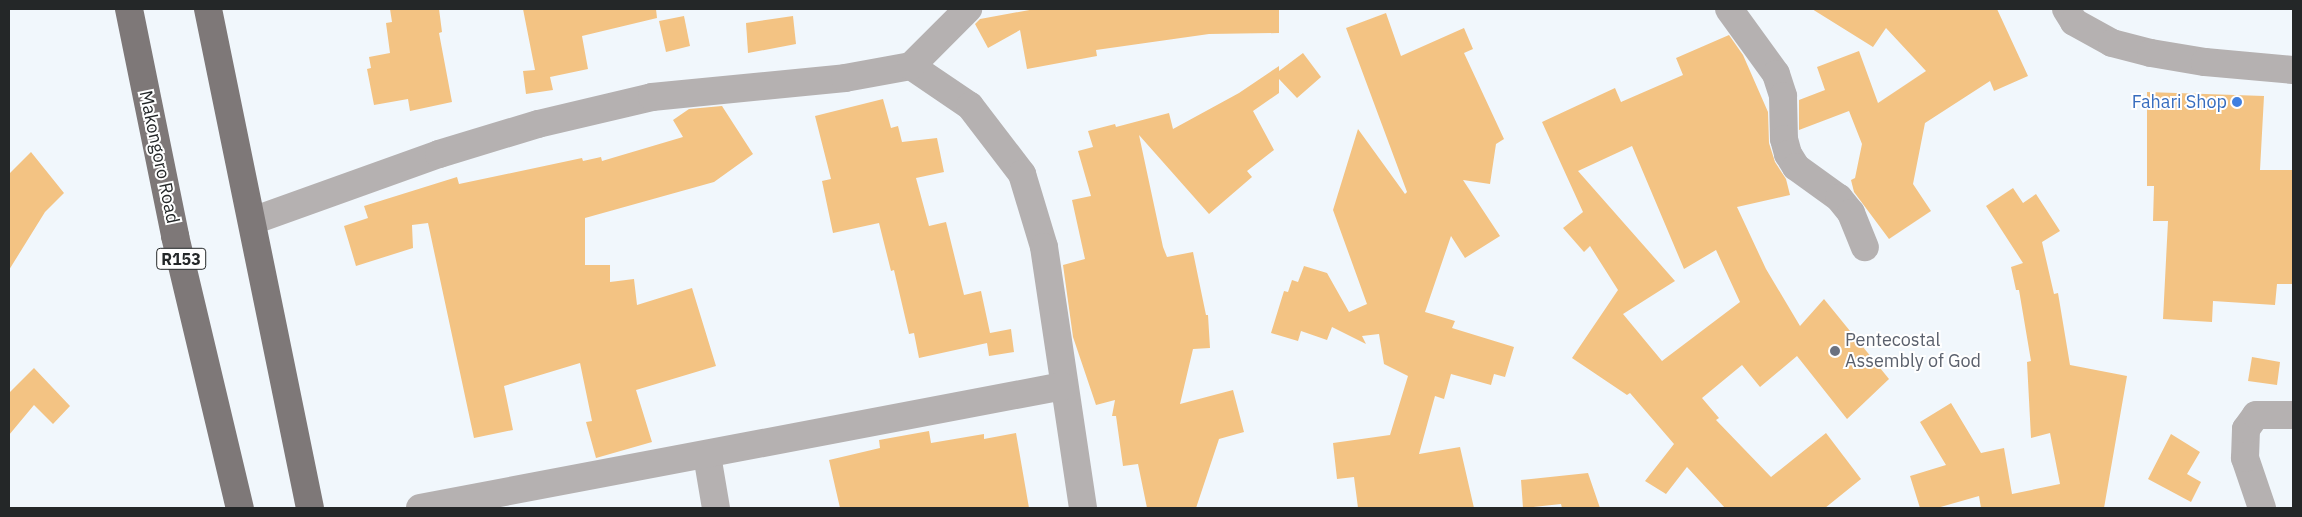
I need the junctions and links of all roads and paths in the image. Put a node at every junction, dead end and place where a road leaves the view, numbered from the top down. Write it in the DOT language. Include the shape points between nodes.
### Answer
graph roads {
  1 [pos="129,9"];
  2 [pos="208,9"];
  3 [pos="968,9"];
  4 [pos="1729,9"];
  5 [pos="2066,9"];
  6 [pos="911,66"];
  7 [pos="2293,70"];
  8 [pos="252,221"];
  9 [pos="1865,247"];
  10 [pos="1063,386"];
  11 [pos="2293,415"];
  12 [pos="707,455"];
  13 [pos="240,508"];
  14 [pos="310,508"];
  15 [pos="420,508"];
  16 [pos="716,508"];
  17 [pos="1082,508"];
  18 [pos="2262,508"];
  1 -- 13 [label="main road, Makongoro Road / R153" via="175,236"];
  2 -- 8 [label="main road"];
  3 -- 6 [label="street"];
  4 -- 9 [label="street" via="1776,74 1783,96 1784,139 1788,154 1796,167 1839,198 1851,213"];
  5 -- 7 [label="street" via="2074,22 2112,43 2206,62"];
  6 -- 8 [label="street" via="845,78 643,99 538,124 439,154"];
  6 -- 10 [label="street" via="970,106 1022,174 1044,247"];
  8 -- 14 [label="main road"];
  10 -- 12 [label="street"];
  10 -- 17 [label="street"];
  11 -- 18 [label="street" via="2256,415 2246,429 2245,458"];
  12 -- 15 [label="street"];
  12 -- 16 [label="street"];
}
